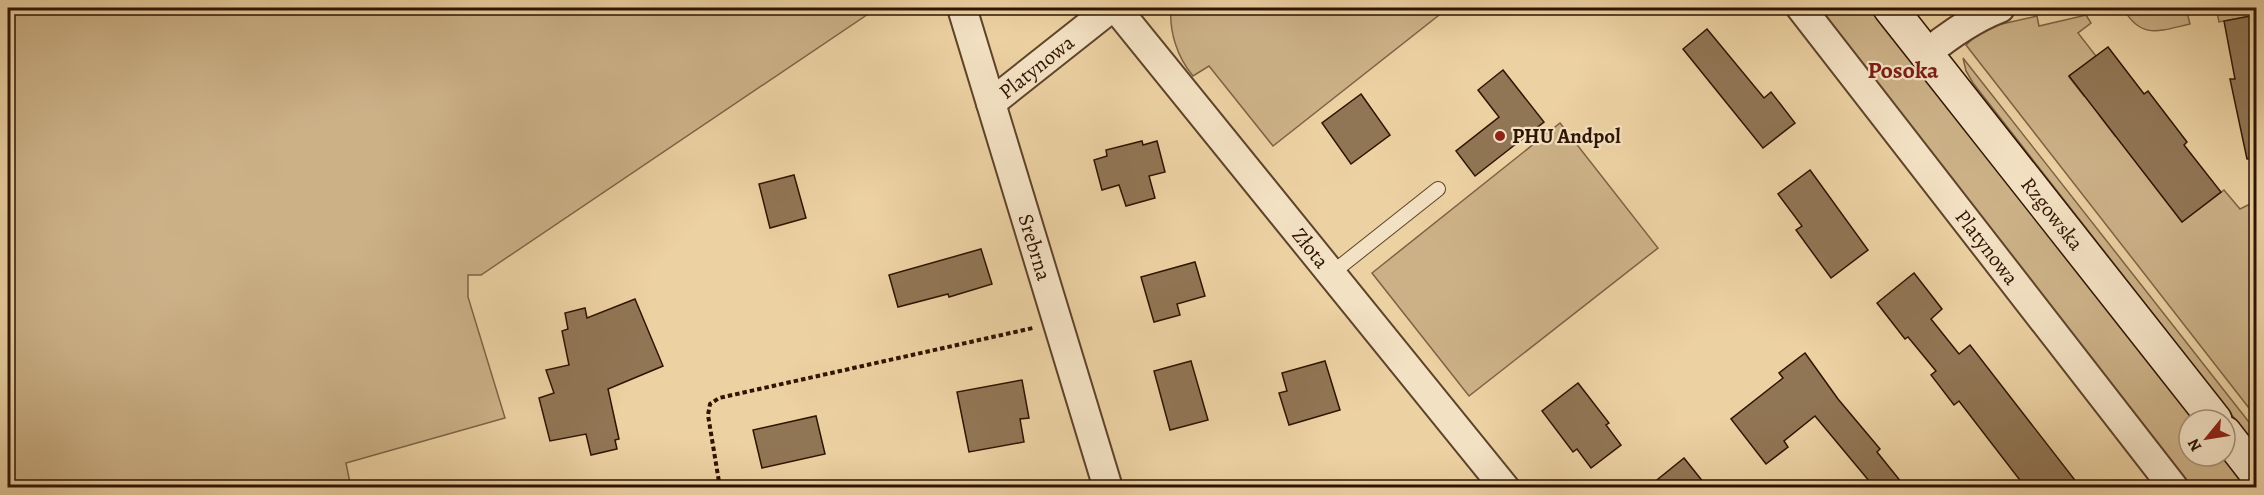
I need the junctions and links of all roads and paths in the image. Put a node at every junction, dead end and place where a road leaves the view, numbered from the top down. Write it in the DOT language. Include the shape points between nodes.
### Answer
graph roads {
  1 [pos="962,8"];
  2 [pos="1111,8"];
  3 [pos="1116,8"];
  4 [pos="1801,8"];
  5 [pos="1890,8"];
  6 [pos="2000,8"];
  7 [pos="1926,54"];
  8 [pos="991,103"];
  9 [pos="1438,189"];
  10 [pos="1332,273"];
  11 [pos="1057,323"];
  12 [pos="2206,408"];
  13 [pos="2237,448"];
  14 [pos="2256,473"];
  15 [pos="720,488"];
  16 [pos="1108,488"];
  17 [pos="1506,488"];
  18 [pos="2174,488"];
  1 -- 8 [label="street, Srebrna"];
  2 -- 8 [label="street, Platynowa"];
  3 -- 10 [label="street, Złota"];
  4 -- 18 [label="street, Platynowa"];
  5 -- 7 [label="street, Rzgowska"];
  6 -- 7 [label="street" via="1950,34"];
  7 -- 12 [label="street, Rzgowska"];
  8 -- 11 [label="street, Srebrna"];
  9 -- 10 [label="lane"];
  10 -- 17 [label="street, Złota"];
  11 -- 15 [label="path" via="719,398 710,404 708,415"];
  11 -- 16 [label="street, Srebrna"];
  13 -- 14 [label="street"];
}
